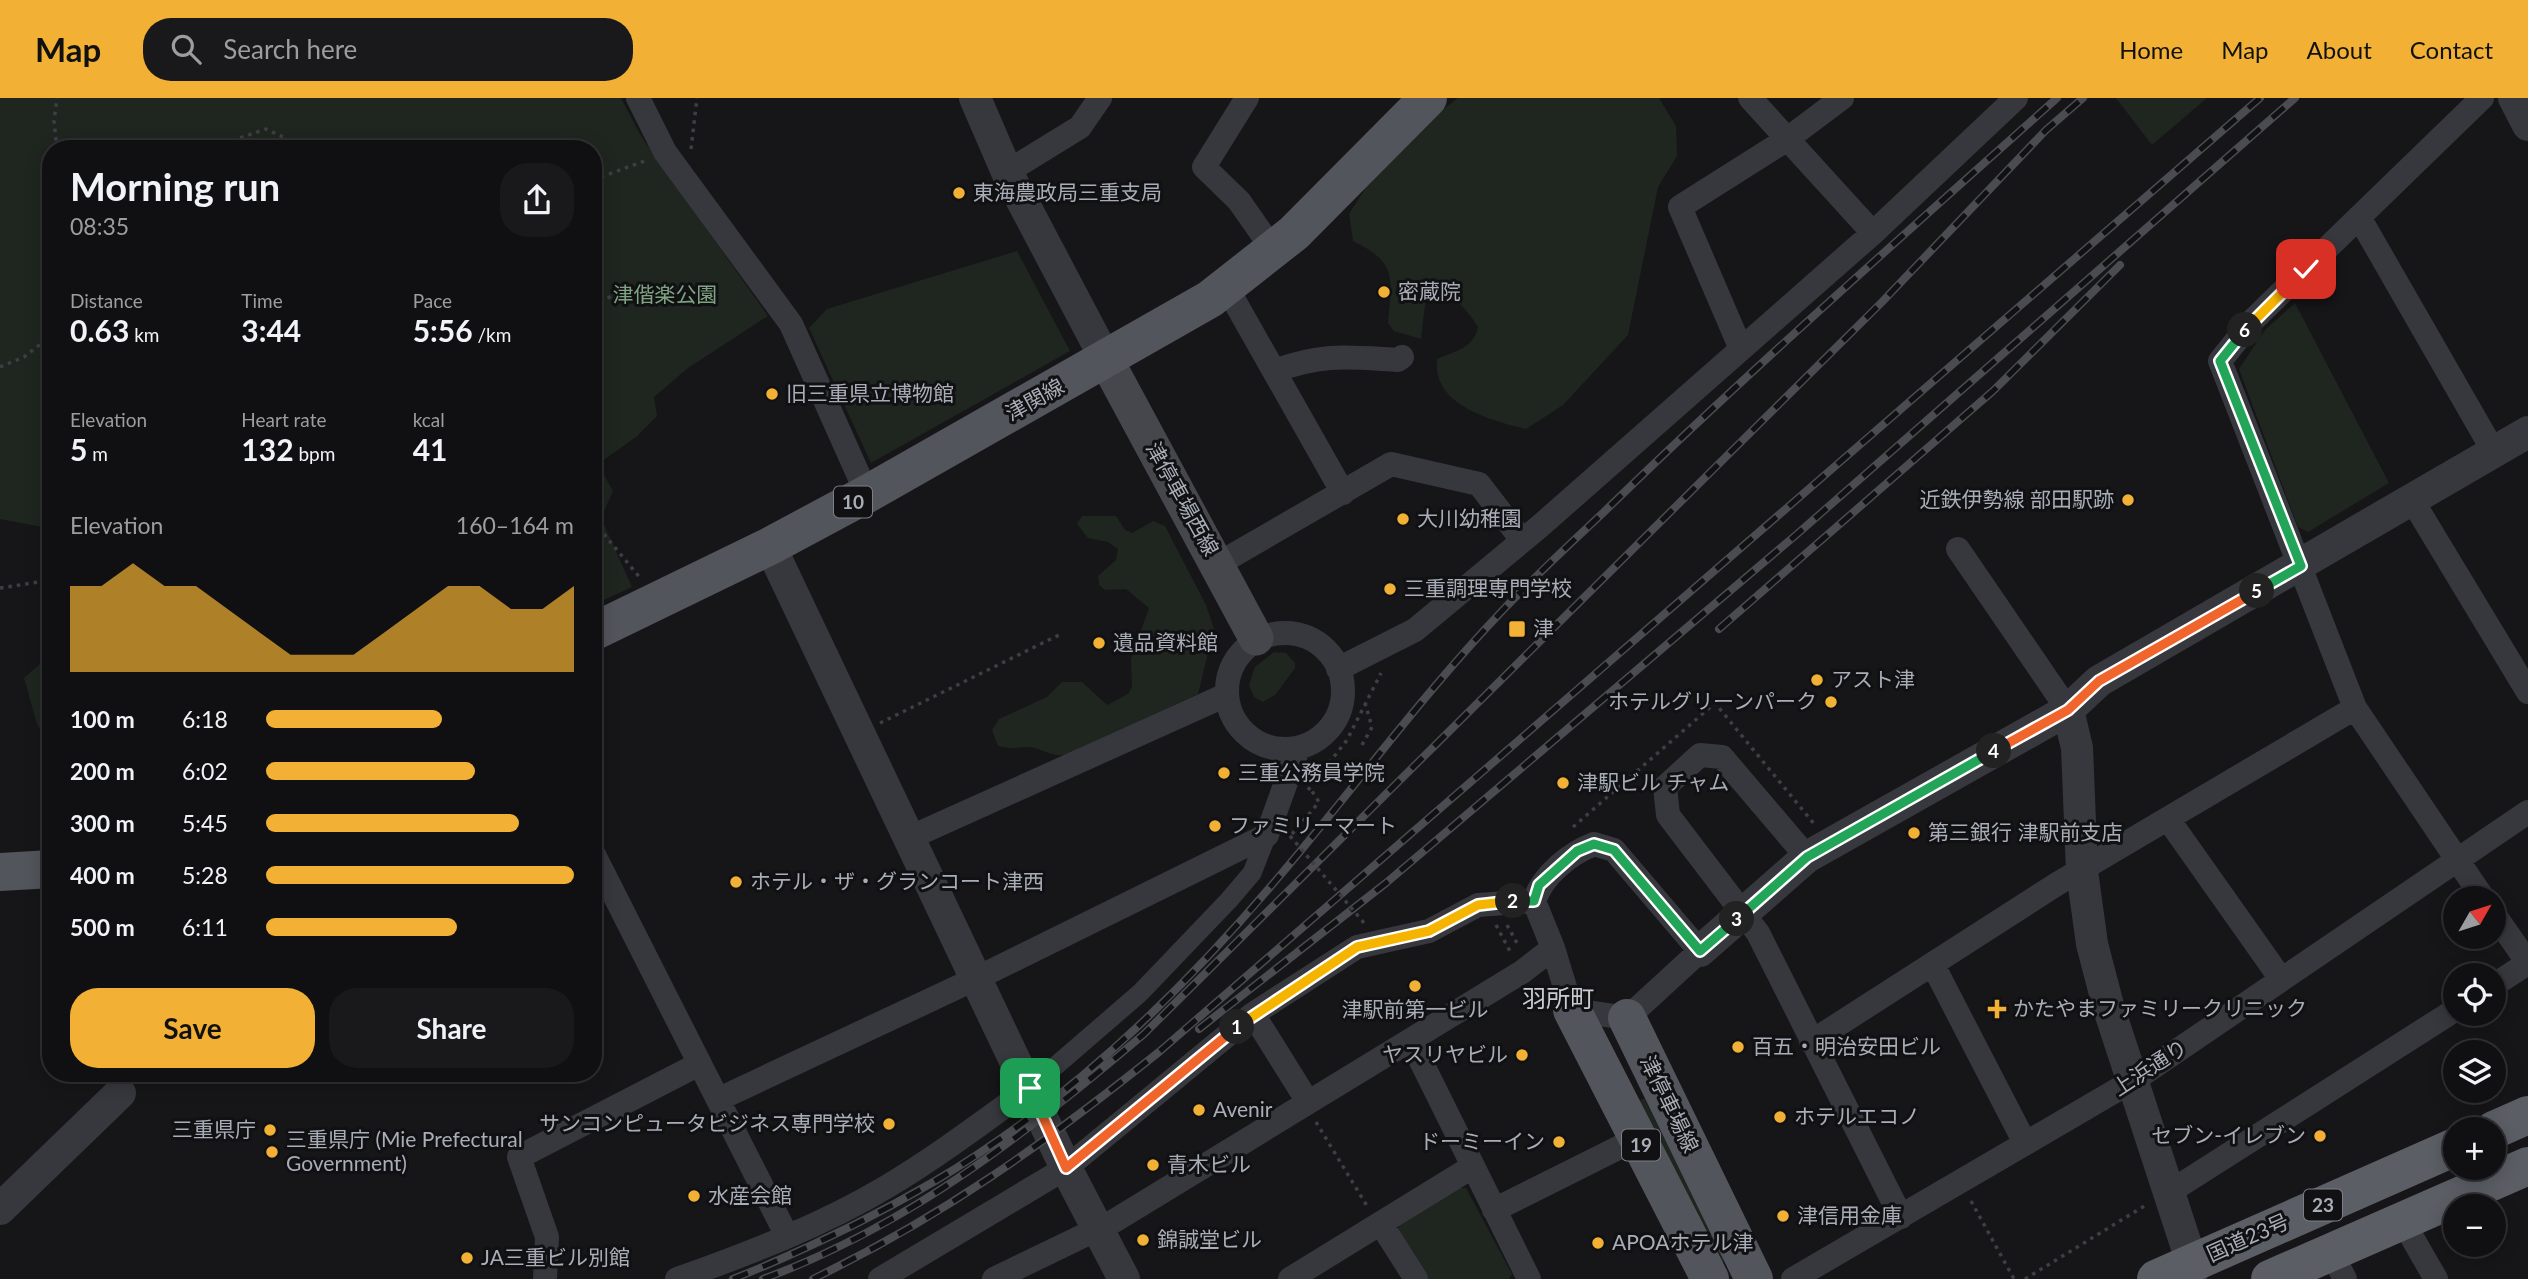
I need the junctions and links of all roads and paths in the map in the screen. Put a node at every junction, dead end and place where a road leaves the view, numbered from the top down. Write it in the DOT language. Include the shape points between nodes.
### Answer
graph roads {
  1 [pos="57,98"];
  2 [pos="638,98"];
  3 [pos="697,98"];
  4 [pos="975,98"];
  5 [pos="1100,98"];
  6 [pos="1247,98"];
  7 [pos="1428,98"];
  8 [pos="1842,98"];
  9 [pos="2016,98"];
  10 [pos="2482,98"];
  11 [pos="2514,98"];
  12 [pos="1754,99"];
  13 [pos="2528,125"];
  14 [pos="56,140"];
  15 [pos="234,140"];
  16 [pos="284,140"];
  17 [pos="1786,140"];
  18 [pos="665,152"];
  19 [pos="1007,172"];
  20 [pos="602,176"];
  21 [pos="687,182"];
  22 [pos="2359,217"];
  23 [pos="1873,233"];
  24 [pos="1274,250"];
  25 [pos="625,288"];
  26 [pos="1227,288"];
  27 [pos="602,302"];
  28 [pos="42,343"];
  29 [pos="1741,349"];
  30 [pos="1402,357"];
  31 [pos="1106,360"];
  32 [pos="0,367"];
  33 [pos="1274,371"];
  34 [pos="2528,432"];
  35 [pos="2494,452"];
  36 [pos="1343,493"];
  37 [pos="867,494"];
  38 [pos="2412,500"];
  39 [pos="602,532"];
  40 [pos="1522,540"];
  41 [pos="770,546"];
  42 [pos="1958,550"];
  43 [pos="1218,565"];
  44 [pos="2301,566"];
  45 [pos="38,582"];
  46 [pos="0,588"];
  47 [pos="659,599"];
  48 [pos="602,628"];
  49 [pos="1061,634"];
  50 [pos="1256,638"];
  51 [pos="1338,669"];
  52 [pos="1383,670"];
  53 [pos="2528,692"];
  54 [pos="1226,695"];
  55 [pos="1365,703"];
  56 [pos="2355,708"];
  57 [pos="2068,710"];
  58 [pos="859,733"];
  59 [pos="1362,745"];
  60 [pos="1298,749"];
  61 [pos="2528,812"];
  62 [pos="2168,819"];
  63 [pos="1267,835"];
  64 [pos="909,838"];
  65 [pos="1807,857"];
  66 [pos="2457,859"];
  67 [pos="42,870"];
  68 [pos="602,871"];
  69 [pos="2082,871"];
  70 [pos="0,872"];
  71 [pos="2475,886"];
  72 [pos="1534,901"];
  73 [pos="1741,915"];
  74 [pos="1506,923"];
  75 [pos="1365,924"];
  76 [pos="2506,931"];
  77 [pos="1519,944"];
  78 [pos="1553,948"];
  79 [pos="1700,951"];
  80 [pos="2528,963"];
  81 [pos="1933,965"];
  82 [pos="2506,977"];
  83 [pos="977,978"];
  84 [pos="2281,979"];
  85 [pos="1572,1010"];
  86 [pos="1253,1014"];
  87 [pos="1627,1018"];
  88 [pos="2443,1018"];
  89 [pos="1411,1041"];
  90 [pos="1811,1042"];
  91 [pos="699,1064"];
  92 [pos="2134,1080"];
  93 [pos="1030,1088"];
  94 [pos="120,1093"];
  95 [pos="719,1099"];
  96 [pos="1306,1102"];
  97 [pos="2528,1115"];
  98 [pos="2506,1125"];
  99 [pos="1638,1138"];
  100 [pos="2025,1143"];
  101 [pos="2443,1153"];
  102 [pos="2528,1166"];
  103 [pos="1472,1167"];
  104 [pos="1066,1168"];
  105 [pos="1960,1182"];
  106 [pos="2158,1199"];
  107 [pos="0,1209"];
  108 [pos="1494,1210"];
  109 [pos="1901,1217"];
  110 [pos="2402,1220"];
  111 [pos="1381,1224"];
  112 [pos="1097,1231"];
  113 [pos="787,1236"];
  114 [pos="2338,1265"];
  115 [pos="2191,1271"];
  116 [pos="545,1279"];
  117 [pos="677,1279"];
  118 [pos="880,1279"];
  119 [pos="994,1279"];
  120 [pos="1124,1279"];
  121 [pos="1290,1279"];
  122 [pos="1416,1279"];
  123 [pos="1529,1279"];
  124 [pos="1710,1279"];
  125 [pos="1754,1279"];
  126 [pos="1793,1279"];
  127 [pos="2014,1279"];
  128 [pos="2025,1279"];
  129 [pos="2156,1279"];
  130 [pos="2270,1279"];
  131 [pos="2436,1279"];
  1 -- 14 [label="path"];
  2 -- 18 [label="street"];
  3 -- 21 [label="path"];
  4 -- 19 [label="street"];
  5 -- 19 [label="street" via="1080,127"];
  6 -- 24 [label="street" via="1204,167 1240,201"];
  7 -- 24 [label="main road, 津関線 / 10"];
  8 -- 17 [label="street"];
  9 -- 23 [label="street"];
  10 -- 22 [label="street"];
  11 -- 13 [label="street"];
  12 -- 17 [label="street"];
  15 -- 16 [label="path" via="266,129"];
  17 -- 23 [label="street"];
  17 -- 29 [label="street" via="1680,206"];
  18 -- 20 [label="path"];
  18 -- 21 [label="street"];
  19 -- 31 [label="street"];
  21 -- 37 [label="street" via="791,324"];
  22 -- 35 [label="street"];
  22 -- 44 [label="street" via="2253,320 2220,361"];
  23 -- 29 [label="street"];
  24 -- 26 [label="main road, 津関線 / 10"];
  25 -- 27 [label="path"];
  26 -- 31 [label="main road, 津関線 / 10"];
  26 -- 33 [label="street"];
  28 -- 32 [label="path"];
  29 -- 40 [label="street"];
  30 -- 33 [label="street" via="1309,358"];
  31 -- 37 [label="main road, 津関線 / 10"];
  31 -- 43 [label="main road, 津停車場西線"];
  33 -- 36 [label="street"];
  34 -- 35 [label="street"];
  35 -- 38 [label="street"];
  36 -- 40 [label="street" via="1391,464 1479,484"];
  36 -- 43 [label="street"];
  37 -- 41 [label="main road, 津関線 / 10"];
  38 -- 44 [label="street"];
  38 -- 53 [label="street"];
  39 -- 47 [label="path"];
  40 -- 51 [label="street" via="1415,630"];
  41 -- 47 [label="main road, 津関線 / 10"];
  41 -- 58 [label="street"];
  42 -- 57 [label="street"];
  43 -- 50 [label="main road, 津停車場西線"];
  44 -- 56 [label="street"];
  44 -- 57 [label="street" via="2099,681"];
  45 -- 46 [label="path"];
  47 -- 48 [label="main road, 津関線 / 10"];
  49 -- 58 [label="path"];
  50 -- 51 [label="street" via="1270,634 1306,637 1322,646"];
  50 -- 54 [label="street" via="1237,659"];
  51 -- 60 [label="street" via="1344,696 1340,714 1316,742"];
  52 -- 55 [label="path"];
  54 -- 60 [label="street" via="1244,732 1260,744"];
  54 -- 64 [label="street"];
  55 -- 59 [label="path" via="1372,727"];
  55 -- 75 [label="path, bridge" via="1336,757 1308,790 1319,802 1290,836"];
  56 -- 62 [label="street"];
  56 -- 66 [label="street"];
  57 -- 65 [label="street"];
  57 -- 69 [label="street" via="2077,748"];
  58 -- 64 [label="street"];
  60 -- 63 [label="street"];
  61 -- 66 [label="street, 上浜通り"];
  62 -- 69 [label="street"];
  62 -- 84 [label="street"];
  63 -- 83 [label="street"];
  63 -- 93 [label="street" via="1252,873 1229,900 1140,993"];
  64 -- 83 [label="street"];
  65 -- 73 [label="street"];
  65 -- 73 [label="street" via="1722,757 1700,755 1665,787 1668,815"];
  66 -- 71 [label="street"];
  66 -- 84 [label="street, 上浜通り"];
  67 -- 70 [label="main road"];
  68 -- 91 [label="street"];
  69 -- 81 [label="street"];
  69 -- 92 [label="street" via="2092,944"];
  72 -- 78 [label="street"];
  72 -- 79 [label="street" via="1539,885 1577,851 1594,844 1614,850"];
  72 -- 86 [label="street" via="1478,905 1429,931 1357,947"];
  73 -- 79 [label="street"];
  73 -- 90 [label="street" via="1758,933"];
  74 -- 77 [label="path"];
  76 -- 80 [label="street"];
  78 -- 85 [label="street"];
  78 -- 89 [label="street"];
  79 -- 87 [label="street"];
  80 -- 82 [label="street"];
  81 -- 90 [label="street"];
  81 -- 100 [label="street"];
  83 -- 93 [label="street"];
  83 -- 95 [label="street"];
  84 -- 92 [label="street, 上浜通り"];
  85 -- 87 [label="street"];
  85 -- 99 [label="main road, 津停車場線 / 19"];
  86 -- 96 [label="street"];
  86 -- 104 [label="street"];
  87 -- 125 [label="main road, 津停車場線 / 19"];
  88 -- 106 [label="street"];
  89 -- 96 [label="street"];
  89 -- 103 [label="street"];
  90 -- 109 [label="street"];
  91 -- 95 [label="street"];
  91 -- 116 [label="street" via="519,1157 547,1237"];
  92 -- 100 [label="street, 上浜通り"];
  92 -- 106 [label="street"];
  93 -- 104 [label="street"];
  93 -- 113 [label="street" via="885,1188"];
  94 -- 107 [label="street"];
  95 -- 113 [label="street"];
  96 -- 111 [label="path"];
  96 -- 112 [label="street"];
  97 -- 98 [label="highway"];
  99 -- 108 [label="street"];
  99 -- 124 [label="main road, 津停車場線 / 19"];
  100 -- 105 [label="street, 上浜通り"];
  101 -- 115 [label="highway, 国道23号 / 23"];
  102 -- 110 [label="highway, 23"];
  103 -- 108 [label="street"];
  103 -- 111 [label="street"];
  104 -- 112 [label="street"];
  104 -- 118 [label="street"];
  105 -- 109 [label="street, 上浜通り"];
  105 -- 127 [label="path"];
  106 -- 115 [label="street"];
  106 -- 128 [label="path"];
  108 -- 123 [label="street"];
  109 -- 126 [label="street, 上浜通り"];
  110 -- 114 [label="highway, 23"];
  110 -- 131 [label="street"];
  111 -- 121 [label="street"];
  111 -- 122 [label="street"];
  112 -- 119 [label="street"];
  112 -- 120 [label="street"];
  113 -- 117 [label="street"];
  114 -- 130 [label="highway, 23"];
  115 -- 129 [label="highway, 国道23号 / 23"];
}
